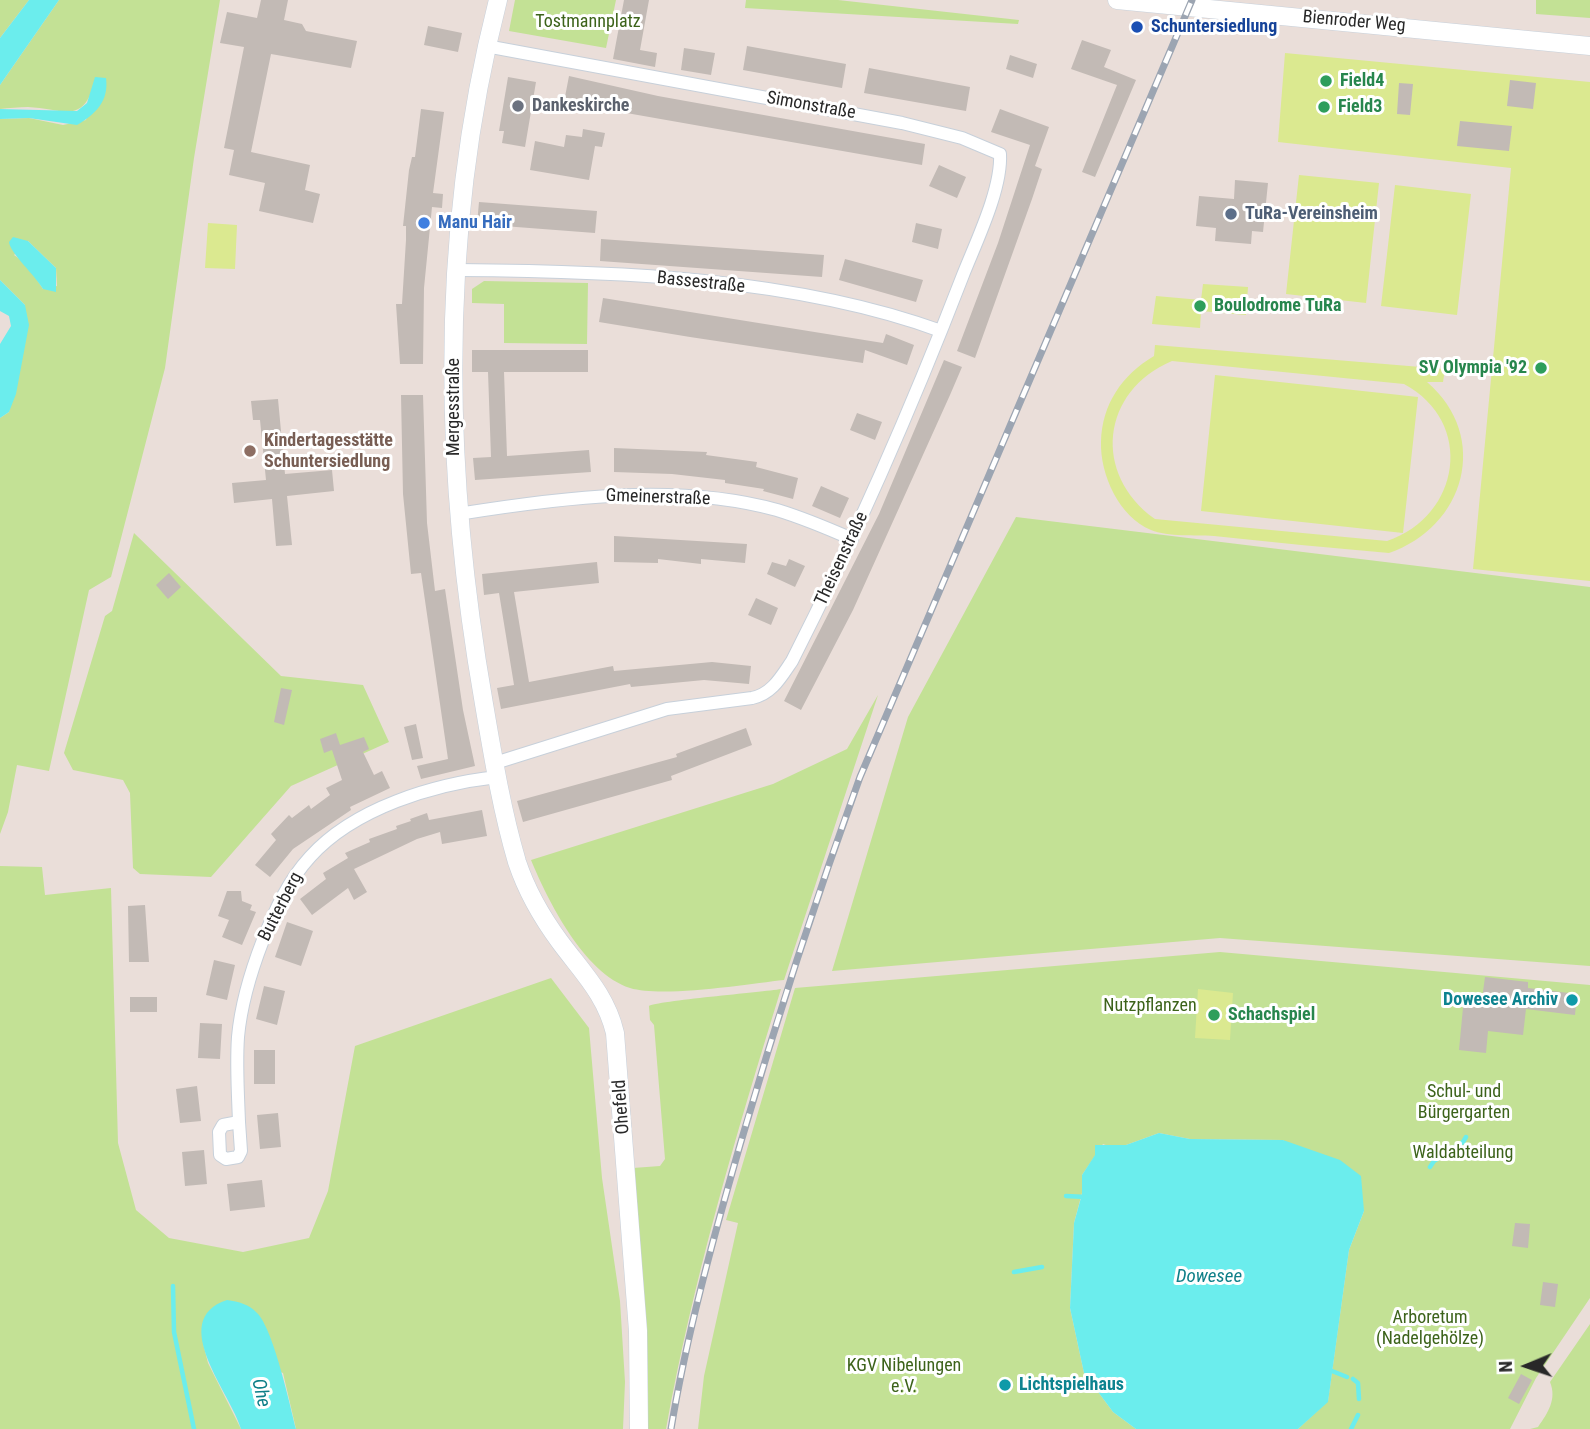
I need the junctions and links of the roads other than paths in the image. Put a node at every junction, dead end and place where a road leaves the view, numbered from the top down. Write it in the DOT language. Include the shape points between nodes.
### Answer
graph roads {
  1 [pos="498,0"];
  2 [pos="1117,0"];
  3 [pos="486,46"];
  4 [pos="1590,46"];
  5 [pos="1000,153"];
  6 [pos="457,270"];
  7 [pos="941,331"];
  8 [pos="458,514"];
  9 [pos="852,539"];
  10 [pos="496,770"];
  11 [pos="504,813"];
  12 [pos="239,1122"];
  13 [pos="639,1429"];
  1 -- 3 [label="street, Mergesstraße"];
  2 -- 4 [label="street, Bienroder Weg"];
  3 -- 5 [label="street, Simonstraße" via="902,122"];
  3 -- 6 [label="street, Mergesstraße" via="469,140"];
  5 -- 7 [label="street, Theisenstraße" via="1001,167"];
  6 -- 7 [label="street, Bassestraße" via="594,272 704,282 848,303"];
  6 -- 8 [label="street, Mergesstraße" via="453,399"];
  7 -- 9 [label="street, Theisenstraße" via="900,436"];
  8 -- 9 [label="street, Gmeinerstraße" via="583,497 692,498 775,510"];
  8 -- 10 [label="street, Mergesstraße" via="474,651"];
  9 -- 10 [label="street, Theisenstraße" via="792,661 768,693 667,709"];
  10 -- 11 [label="street, Mergesstraße"];
  10 -- 12 [label="street, Butterberg" via="373,813 331,838 298,871 272,917 246,991 238,1035"];
  11 -- 13 [label="street, Ohefeld" via="530,891 560,942 596,986 613,1025 638,1331"];
}
